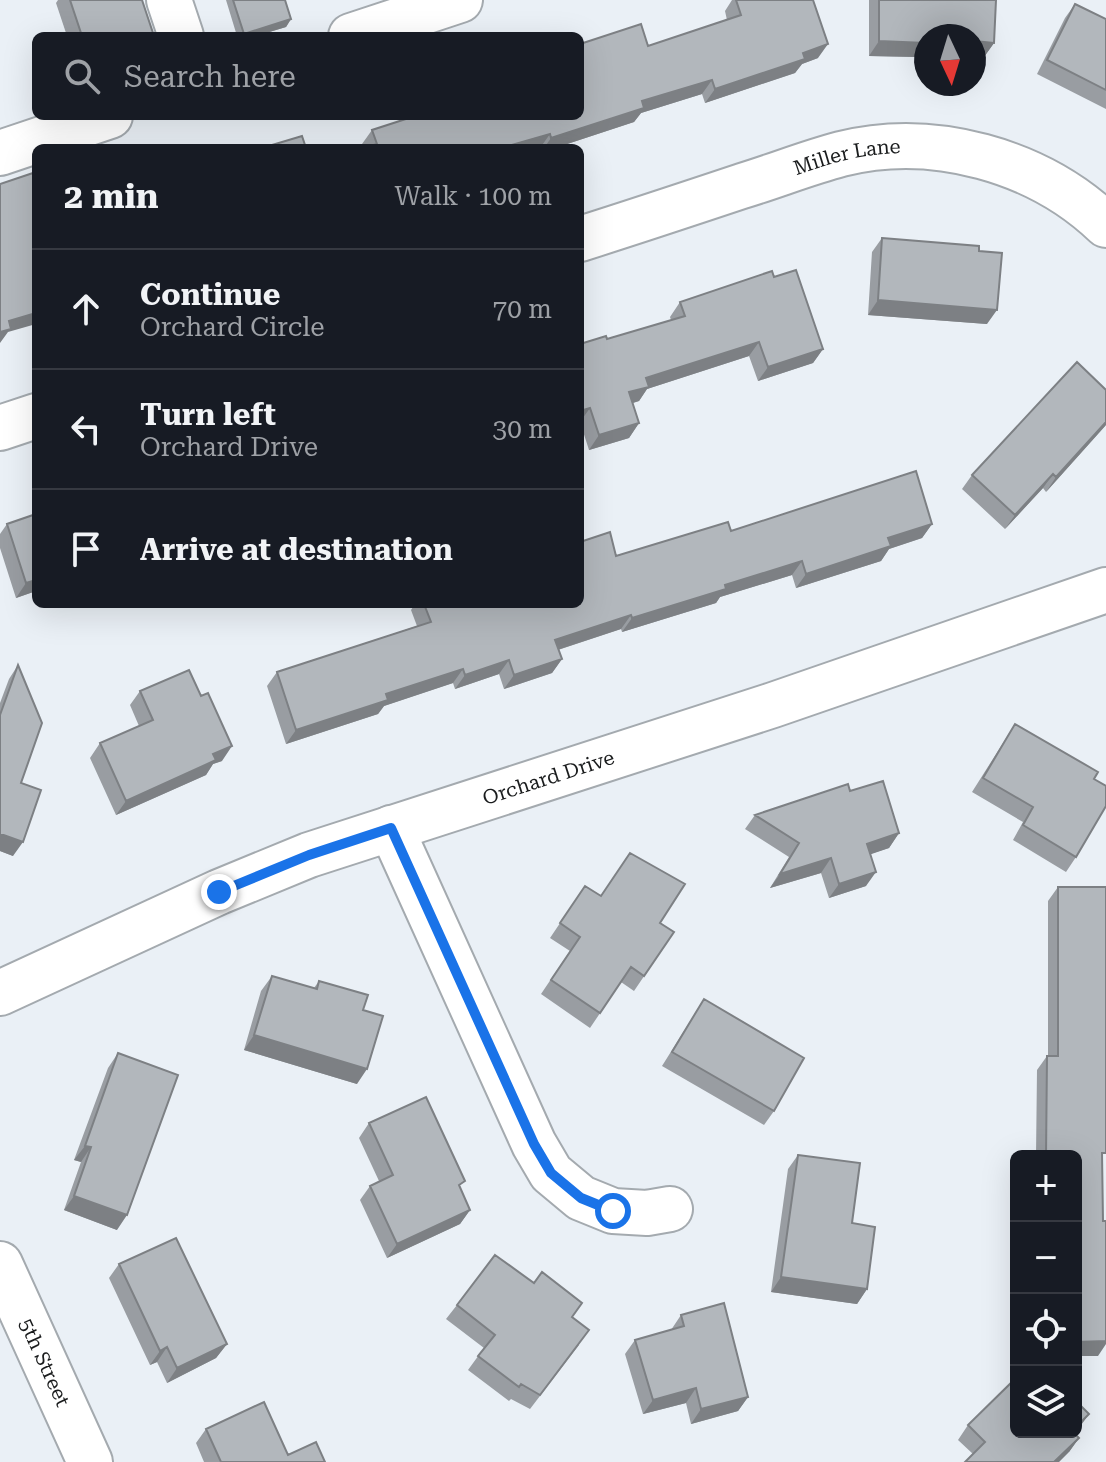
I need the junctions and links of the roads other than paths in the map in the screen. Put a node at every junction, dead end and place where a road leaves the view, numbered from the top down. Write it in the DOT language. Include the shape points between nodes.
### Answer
graph roads {
  1 [pos="169,0"];
  2 [pos="460,0"];
  3 [pos="180,32"];
  4 [pos="363,32"];
  5 [pos="98,120"];
  6 [pos="0,153"];
  7 [pos="1106,225"];
  8 [pos="584,238"];
  9 [pos="32,417"];
  10 [pos="0,428"];
  11 [pos="1106,590"];
  12 [pos="391,828"];
  13 [pos="0,993"];
  14 [pos="670,1209"];
  15 [pos="0,1264"];
  16 [pos="90,1462"];
  1 -- 3 [label="street"];
  2 -- 4 [label="street"];
  5 -- 6 [label="street"];
  7 -- 8 [label="street, Miller Lane" via="1040,177 993,159 943,148 892,147 842,154"];
  9 -- 10 [label="street"];
  11 -- 12 [label="street, Orchard Drive"];
  12 -- 13 [label="street, Orchard Drive" via="257,876"];
  12 -- 14 [label="street" via="551,1173 581,1198 613,1211"];
  15 -- 16 [label="street, 5th Street"];
}
